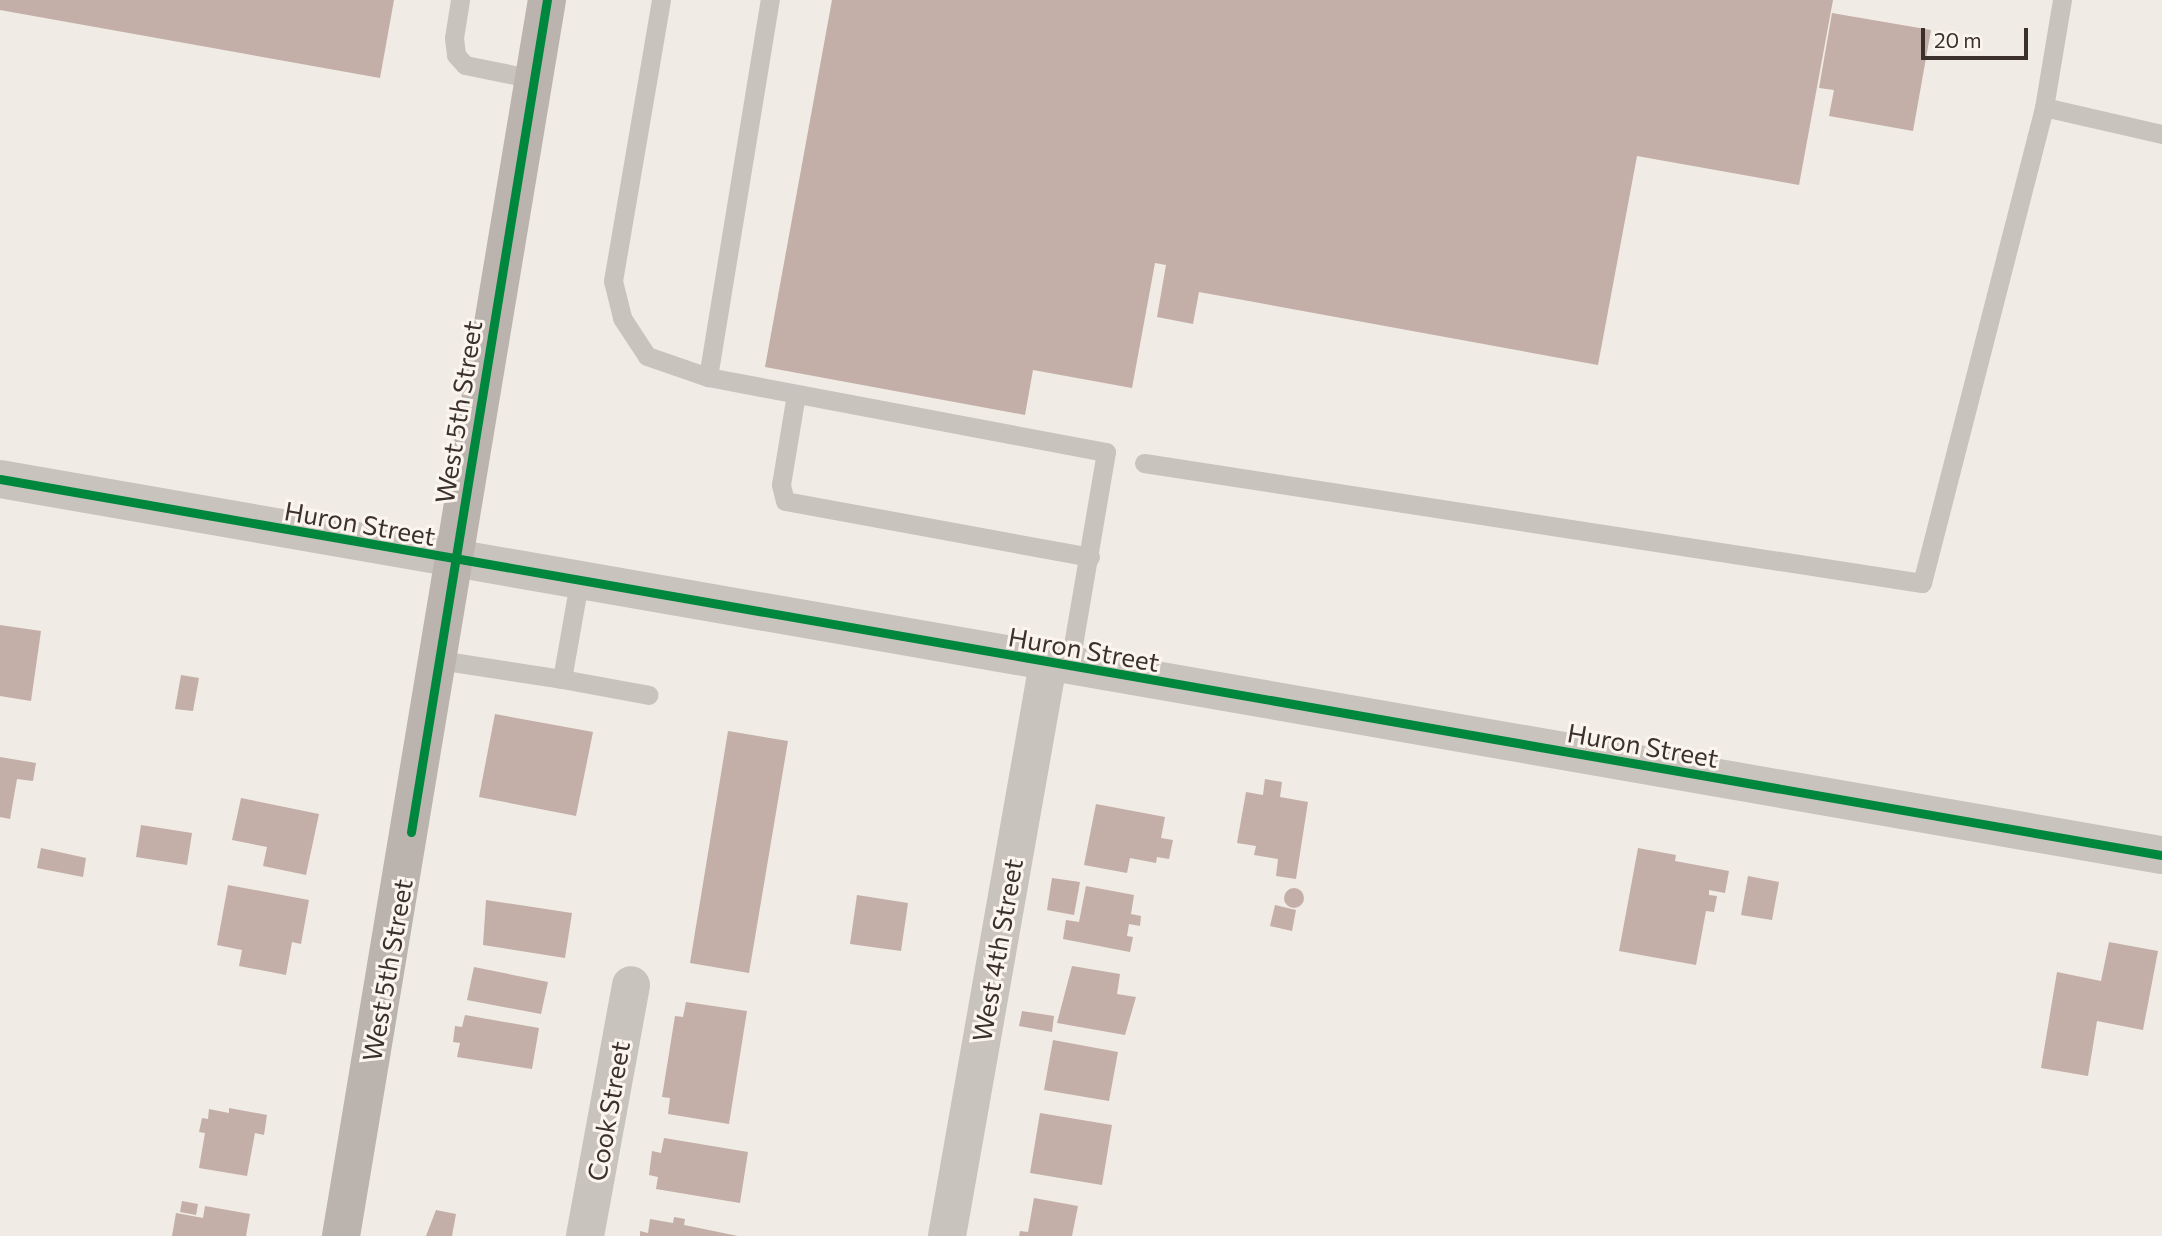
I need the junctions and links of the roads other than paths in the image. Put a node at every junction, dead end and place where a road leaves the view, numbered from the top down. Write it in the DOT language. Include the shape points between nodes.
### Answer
graph roads {
  1 [pos="460,0"];
  2 [pos="547,0"];
  3 [pos="661,0"];
  4 [pos="770,0"];
  5 [pos="2062,0"];
  6 [pos="534,79"];
  7 [pos="2045,107"];
  8 [pos="2162,134"];
  9 [pos="708,377"];
  10 [pos="796,394"];
  11 [pos="1144,463"];
  12 [pos="0,479"];
  13 [pos="1090,556"];
  14 [pos="455,561"];
  15 [pos="579,583"];
  16 [pos="439,660"];
  17 [pos="1059,666"];
  18 [pos="562,679"];
  19 [pos="649,695"];
  20 [pos="2162,855"];
  21 [pos="631,985"];
  22 [pos="341,1236"];
  23 [pos="585,1236"];
  24 [pos="947,1236"];
  1 -- 6 [label="lane" via="454,38 456,55 464,65"];
  2 -- 6 [label="street, West 5th Street"];
  3 -- 9 [label="lane" via="613,281 622,318 647,356"];
  4 -- 9 [label="lane"];
  5 -- 7 [label="lane"];
  6 -- 14 [label="street, West 5th Street"];
  7 -- 8 [label="lane"];
  7 -- 11 [label="lane" via="1922,583"];
  9 -- 10 [label="lane"];
  10 -- 13 [label="lane" via="781,485 785,501"];
  10 -- 13 [label="lane" via="1106,452"];
  12 -- 14 [label="street, Huron Street"];
  13 -- 17 [label="lane"];
  14 -- 15 [label="street, Huron Street"];
  14 -- 16 [label="street, West 5th Street"];
  15 -- 17 [label="street, Huron Street"];
  15 -- 18 [label="lane"];
  16 -- 18 [label="lane"];
  16 -- 22 [label="street, West 5th Street"];
  17 -- 20 [label="street, Huron Street"];
  17 -- 24 [label="street, West 4th Street"];
  18 -- 19 [label="lane"];
  21 -- 23 [label="street, Cook Street"];
}
